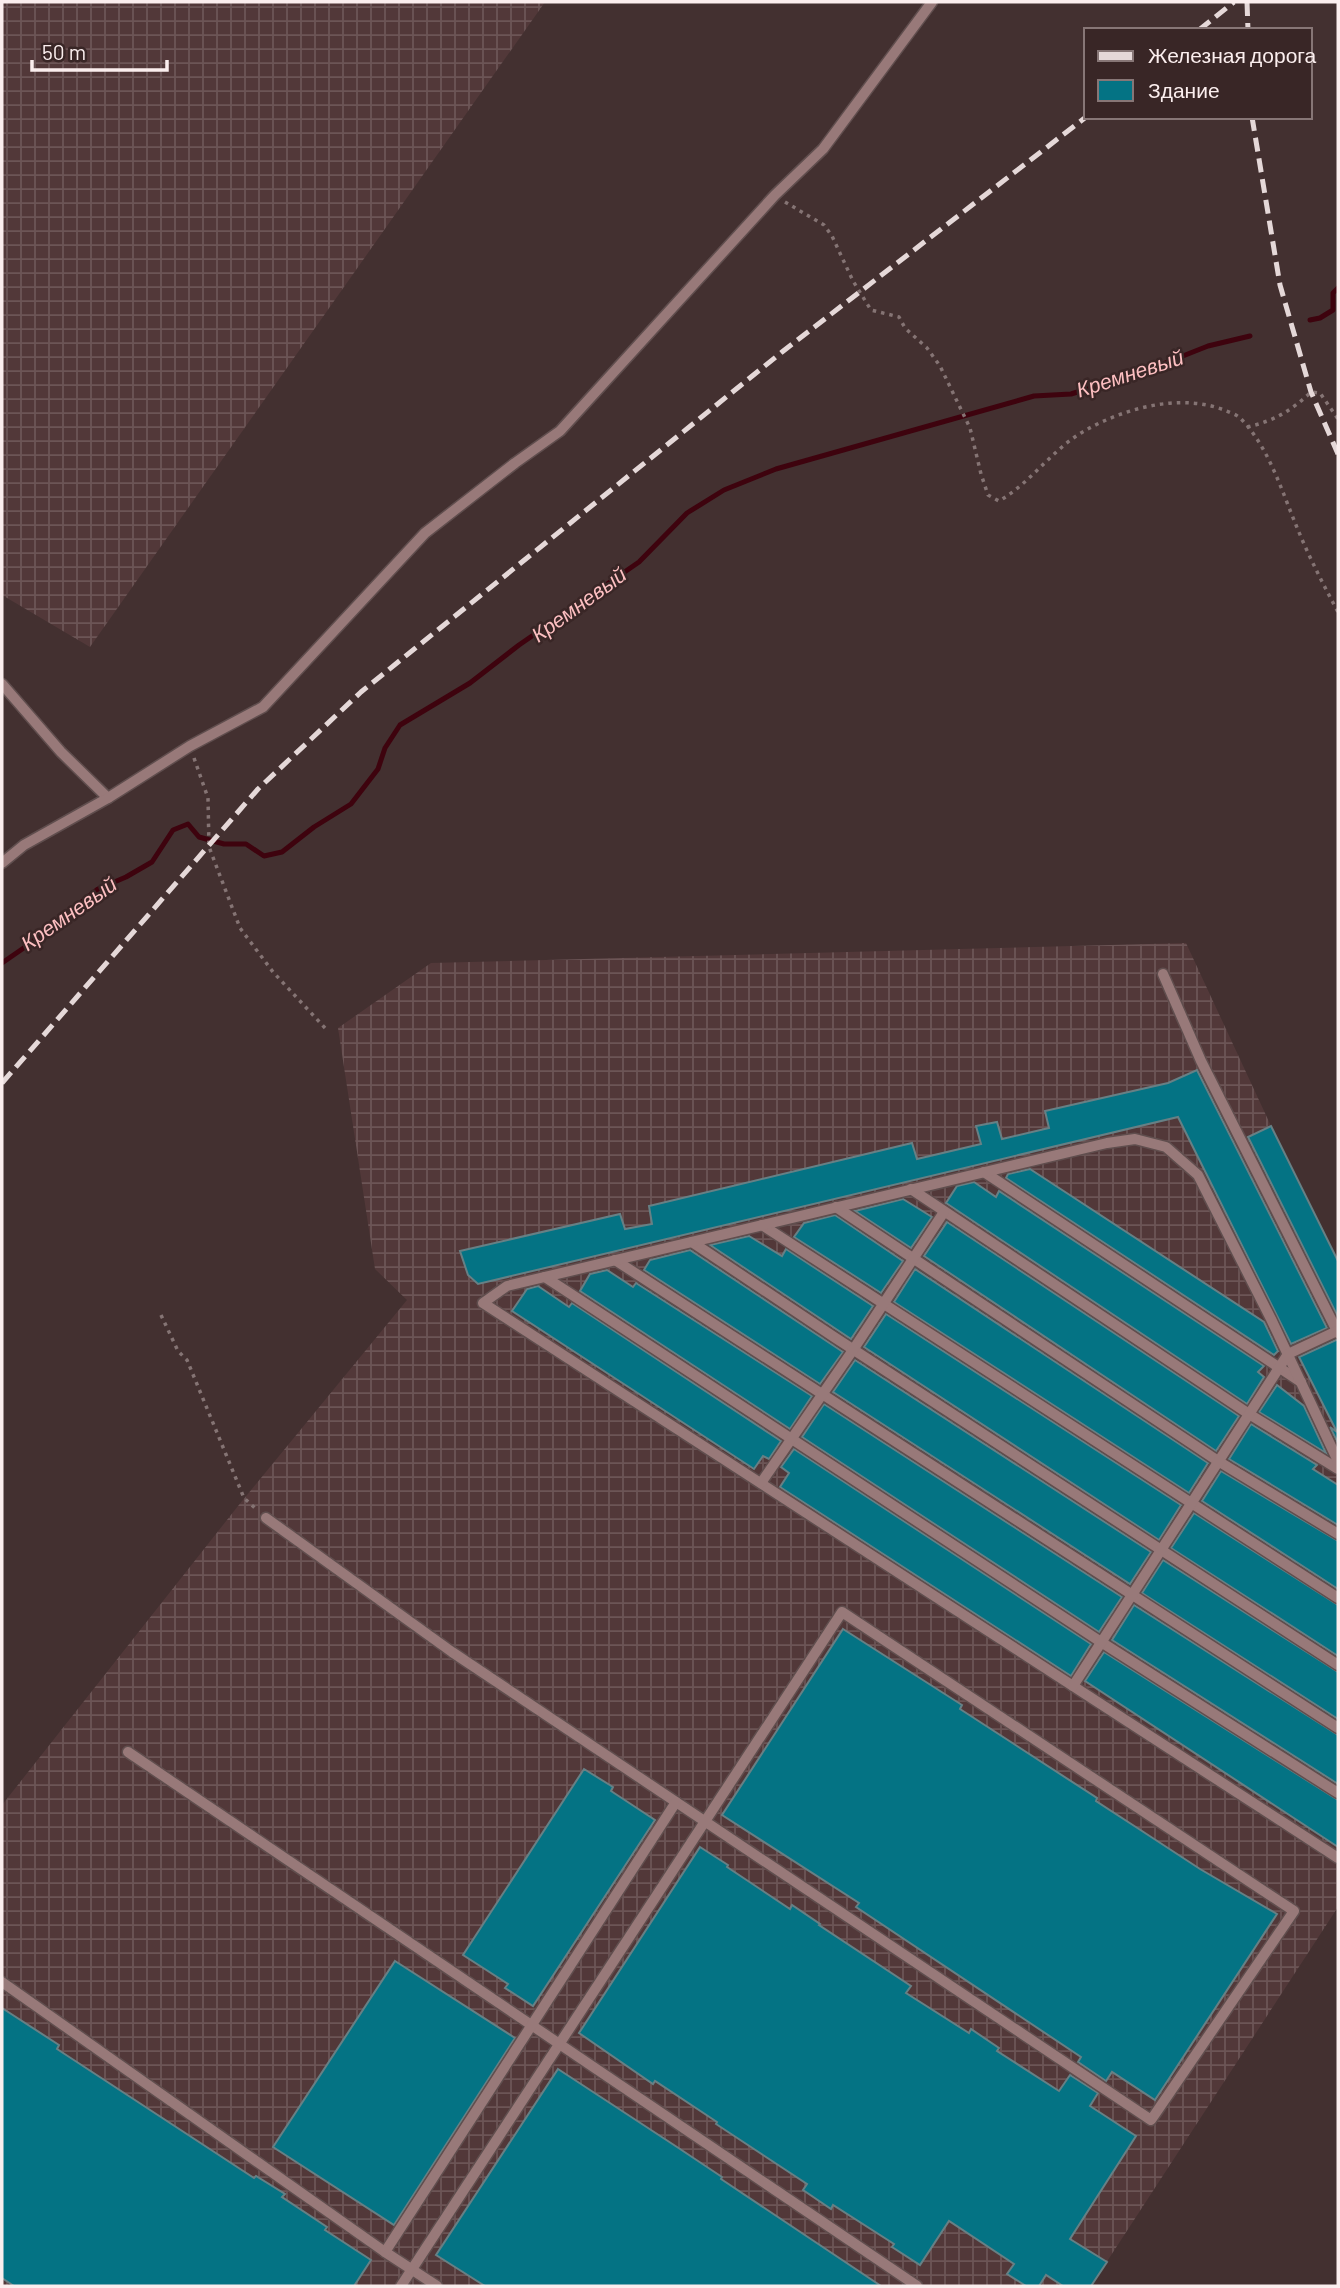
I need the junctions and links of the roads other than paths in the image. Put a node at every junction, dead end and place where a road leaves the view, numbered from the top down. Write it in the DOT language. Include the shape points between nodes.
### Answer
graph roads {
  1 [pos="932,2"];
  2 [pos="2,684"];
  3 [pos="108,798"];
  4 [pos="2,863"];
  5 [pos="1163,974"];
  6 [pos="984,1172"];
  7 [pos="911,1189"];
  8 [pos="836,1207"];
  9 [pos="944,1212"];
  10 [pos="762,1225"];
  11 [pos="692,1242"];
  12 [pos="912,1258"];
  13 [pos="615,1260"];
  14 [pos="545,1277"];
  15 [pos="883,1303"];
  16 [pos="1338,1332"];
  17 [pos="853,1350"];
  18 [pos="1288,1354"];
  19 [pos="1279,1368"];
  20 [pos="1301,1382"];
  21 [pos="822,1394"];
  22 [pos="1249,1414"];
  23 [pos="792,1438"];
  24 [pos="1218,1461"];
  25 [pos="1338,1461"];
  26 [pos="1338,1469"];
  27 [pos="761,1483"];
  28 [pos="1191,1502"];
  29 [pos="266,1518"];
  30 [pos="1338,1534"];
  31 [pos="1160,1551"];
  32 [pos="1131,1595"];
  33 [pos="1338,1598"];
  34 [pos="1101,1642"];
  35 [pos="1338,1665"];
  36 [pos="1073,1686"];
  37 [pos="1338,1728"];
  38 [pos="128,1752"];
  39 [pos="1338,1793"];
  40 [pos="676,1802"];
  41 [pos="704,1821"];
  42 [pos="1338,1858"];
  43 [pos="2,1982"];
  44 [pos="532,2024"];
  45 [pos="560,2042"];
  46 [pos="386,2252"];
  47 [pos="412,2270"];
  48 [pos="401,2286"];
  49 [pos="437,2286"];
  50 [pos="917,2286"];
  1 -- 3 [label="lane" via="822,149 560,431 425,533 263,707"];
  2 -- 3 [label="lane"];
  3 -- 4 [label="lane" via="24,845"];
  5 -- 16 [label="lane" via="1201,1060"];
  6 -- 7 [label="lane"];
  6 -- 18 [label="lane" via="1135,1139 1166,1147 1198,1175"];
  6 -- 19 [label="lane"];
  7 -- 8 [label="lane"];
  7 -- 9 [label="lane"];
  8 -- 10 [label="lane"];
  8 -- 12 [label="lane"];
  9 -- 12 [label="lane"];
  9 -- 22 [label="lane"];
  10 -- 11 [label="lane"];
  10 -- 15 [label="lane"];
  11 -- 13 [label="lane"];
  11 -- 17 [label="lane"];
  12 -- 15 [label="lane"];
  12 -- 24 [label="lane"];
  13 -- 14 [label="lane"];
  13 -- 21 [label="lane"];
  14 -- 23 [label="lane"];
  14 -- 27 [label="lane" via="507,1286 484,1303"];
  15 -- 17 [label="lane"];
  15 -- 28 [label="lane"];
  16 -- 18 [label="lane"];
  17 -- 21 [label="lane"];
  17 -- 31 [label="lane"];
  18 -- 19 [label="lane"];
  18 -- 20 [label="lane"];
  19 -- 20 [label="lane"];
  19 -- 22 [label="lane"];
  20 -- 25 [label="lane"];
  21 -- 23 [label="lane"];
  21 -- 32 [label="lane"];
  22 -- 24 [label="lane"];
  22 -- 26 [label="lane"];
  23 -- 27 [label="lane"];
  23 -- 34 [label="lane"];
  24 -- 28 [label="lane"];
  24 -- 30 [label="lane"];
  27 -- 36 [label="lane"];
  28 -- 31 [label="lane"];
  28 -- 33 [label="lane"];
  29 -- 40 [label="lane" via="452,1652"];
  31 -- 32 [label="lane"];
  31 -- 35 [label="lane"];
  32 -- 34 [label="lane"];
  32 -- 37 [label="lane"];
  34 -- 36 [label="lane"];
  34 -- 39 [label="lane"];
  36 -- 42 [label="lane"];
  38 -- 44 [label="lane"];
  40 -- 41 [label="lane"];
  40 -- 44 [label="lane"];
  41 -- 41 [label="lane" via="842,1612 1294,1911 1151,2120"];
  41 -- 45 [label="lane"];
  43 -- 46 [label="lane"];
  44 -- 45 [label="lane"];
  44 -- 46 [label="lane"];
  45 -- 47 [label="lane"];
  45 -- 50 [label="lane"];
  46 -- 47 [label="lane"];
  47 -- 48 [label="lane"];
  47 -- 49 [label="lane"];
}
